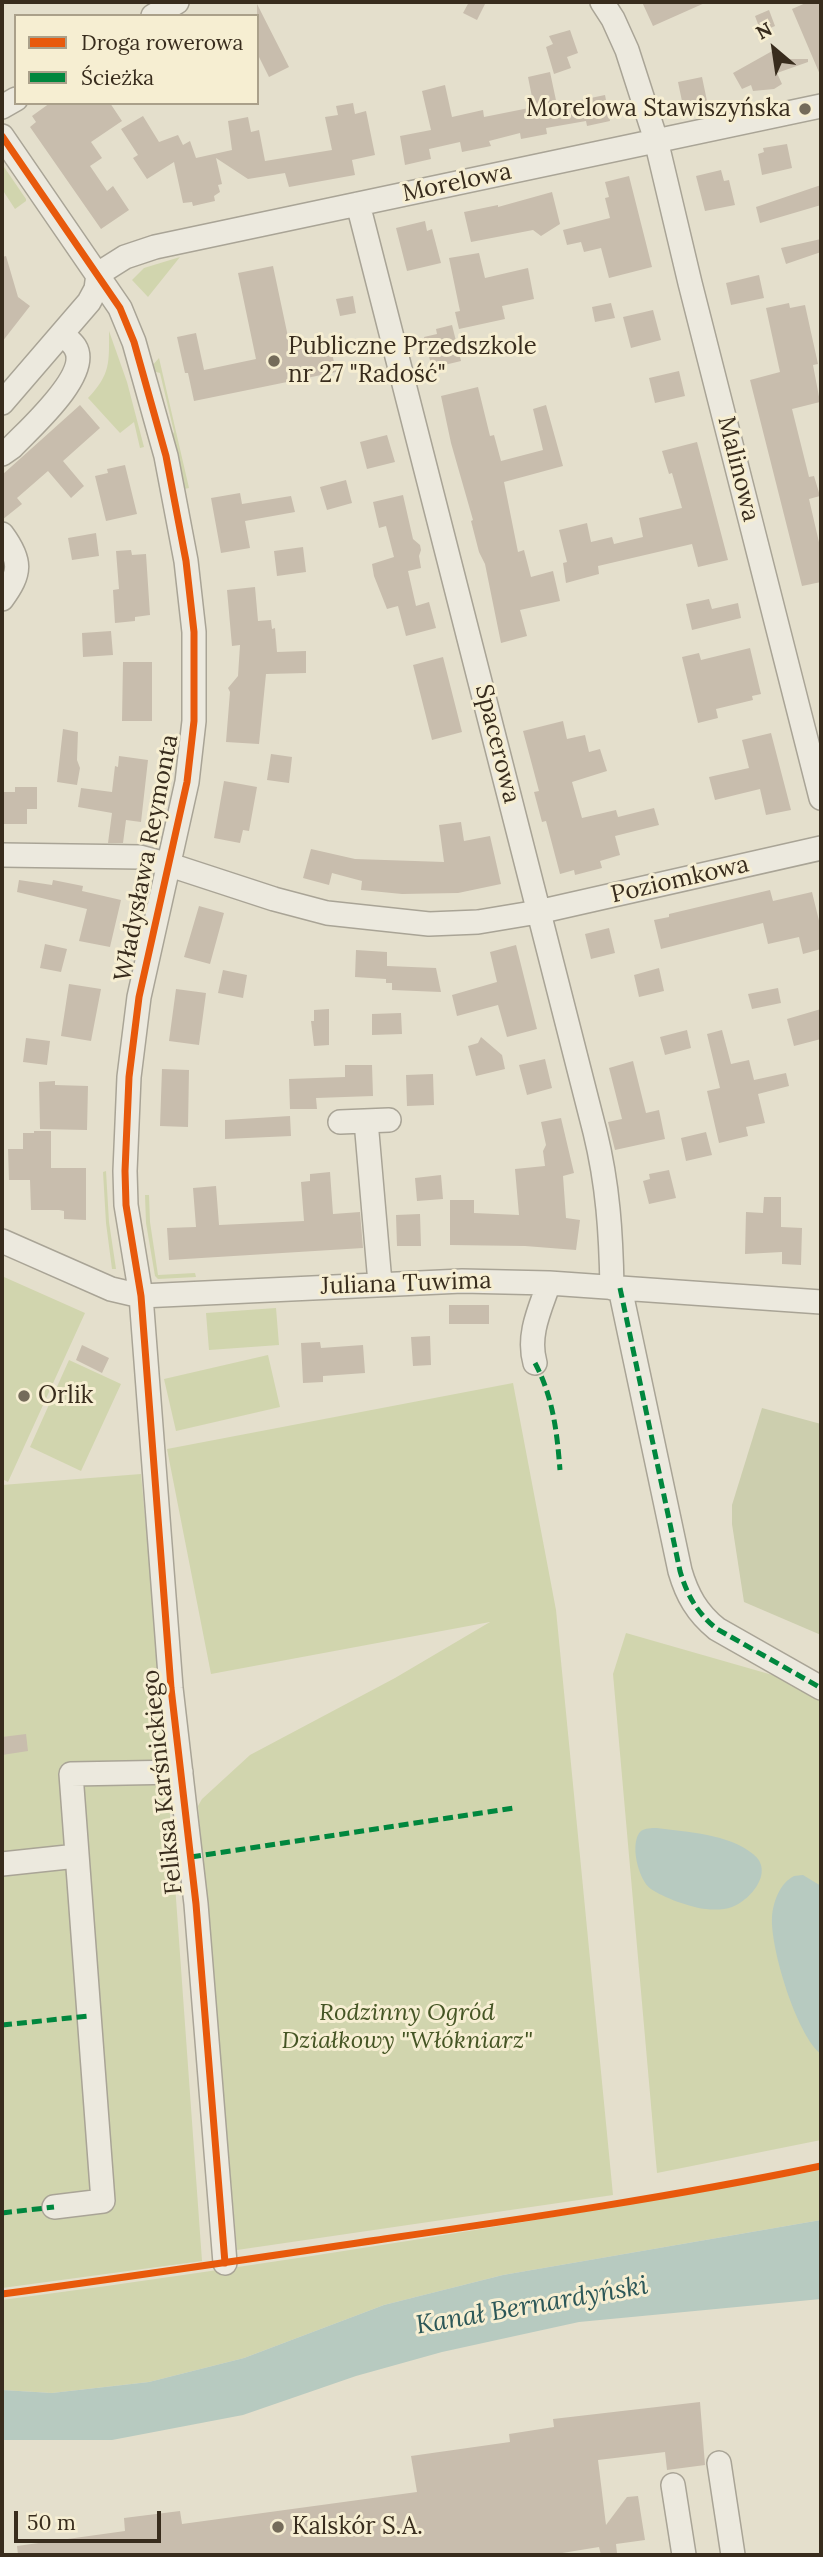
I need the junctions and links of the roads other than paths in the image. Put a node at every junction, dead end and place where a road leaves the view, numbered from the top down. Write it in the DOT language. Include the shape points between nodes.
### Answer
graph roads {
  1 [pos="177,2"];
  2 [pos="602,2"];
  3 [pos="156,14"];
  4 [pos="821,106"];
  5 [pos="2,136"];
  6 [pos="656,140"];
  7 [pos="359,204"];
  8 [pos="98,274"];
  9 [pos="63,335"];
  10 [pos="2,402"];
  11 [pos="2,454"];
  12 [pos="2,534"];
  13 [pos="2,599"];
  14 [pos="821,798"];
  15 [pos="821,848"];
  16 [pos="2,855"];
  17 [pos="170,864"];
  18 [pos="538,912"];
  19 [pos="389,1120"];
  20 [pos="366,1121"];
  21 [pos="340,1122"];
  22 [pos="2,1241"];
  23 [pos="380,1283"];
  24 [pos="549,1283"];
  25 [pos="616,1288"];
  26 [pos="141,1296"];
  27 [pos="821,1301"];
  28 [pos="535,1363"];
  29 [pos="821,1688"];
  30 [pos="181,1772"];
  31 [pos="77,1856"];
  32 [pos="2,1864"];
  33 [pos="54,2207"];
  34 [pos="225,2263"];
  35 [pos="719,2463"];
  36 [pos="673,2486"];
  37 [pos="684,2555"];
  38 [pos="733,2555"];
  1 -- 3 [label="street"];
  2 -- 6 [label="street, Malinowa" via="627,50"];
  4 -- 6 [label="street, Morelowa"];
  5 -- 8 [label="street, Władysława Reymonta"];
  6 -- 7 [label="street, Morelowa"];
  6 -- 14 [label="street, Malinowa"];
  7 -- 8 [label="street, Morelowa" via="155,247 125,257"];
  7 -- 18 [label="street, Spacerowa"];
  8 -- 9 [label="street" via="89,302"];
  8 -- 17 [label="street, Władysława Reymonta" via="120,308 138,353 166,456 186,561 194,632 194,721"];
  9 -- 10 [label="street"];
  9 -- 11 [label="street" via="77,353 67,389"];
  12 -- 13 [label="street" via="12,547 18,570"];
  15 -- 18 [label="street, Poziomkowa"];
  16 -- 17 [label="street, Poziomkowa" via="141,857"];
  17 -- 18 [label="street, Poziomkowa" via="274,900 379,920 478,922"];
  17 -- 26 [label="street, Władysława Reymonta" via="139,997 129,1077 126,1205"];
  18 -- 25 [label="street, Spacerowa" via="606,1178"];
  19 -- 20 [label="street"];
  20 -- 21 [label="street"];
  20 -- 23 [label="street"];
  22 -- 26 [label="street, Juliana Tuwima" via="111,1289"];
  23 -- 24 [label="street, Juliana Tuwima"];
  23 -- 26 [label="street, Juliana Tuwima"];
  24 -- 25 [label="street, Juliana Tuwima"];
  24 -- 28 [label="street" via="533,1331"];
  25 -- 27 [label="street, Juliana Tuwima"];
  25 -- 29 [label="street, Spacerowa" via="680,1571 690,1597 717,1629"];
  26 -- 30 [label="street, Feliksa Karśnickiego"];
  30 -- 31 [label="street" via="71,1774"];
  30 -- 34 [label="street, Feliksa Karśnickiego"];
  31 -- 32 [label="street"];
  31 -- 33 [label="street" via="103,2201"];
  35 -- 38 [label="street"];
  36 -- 37 [label="street"];
}
